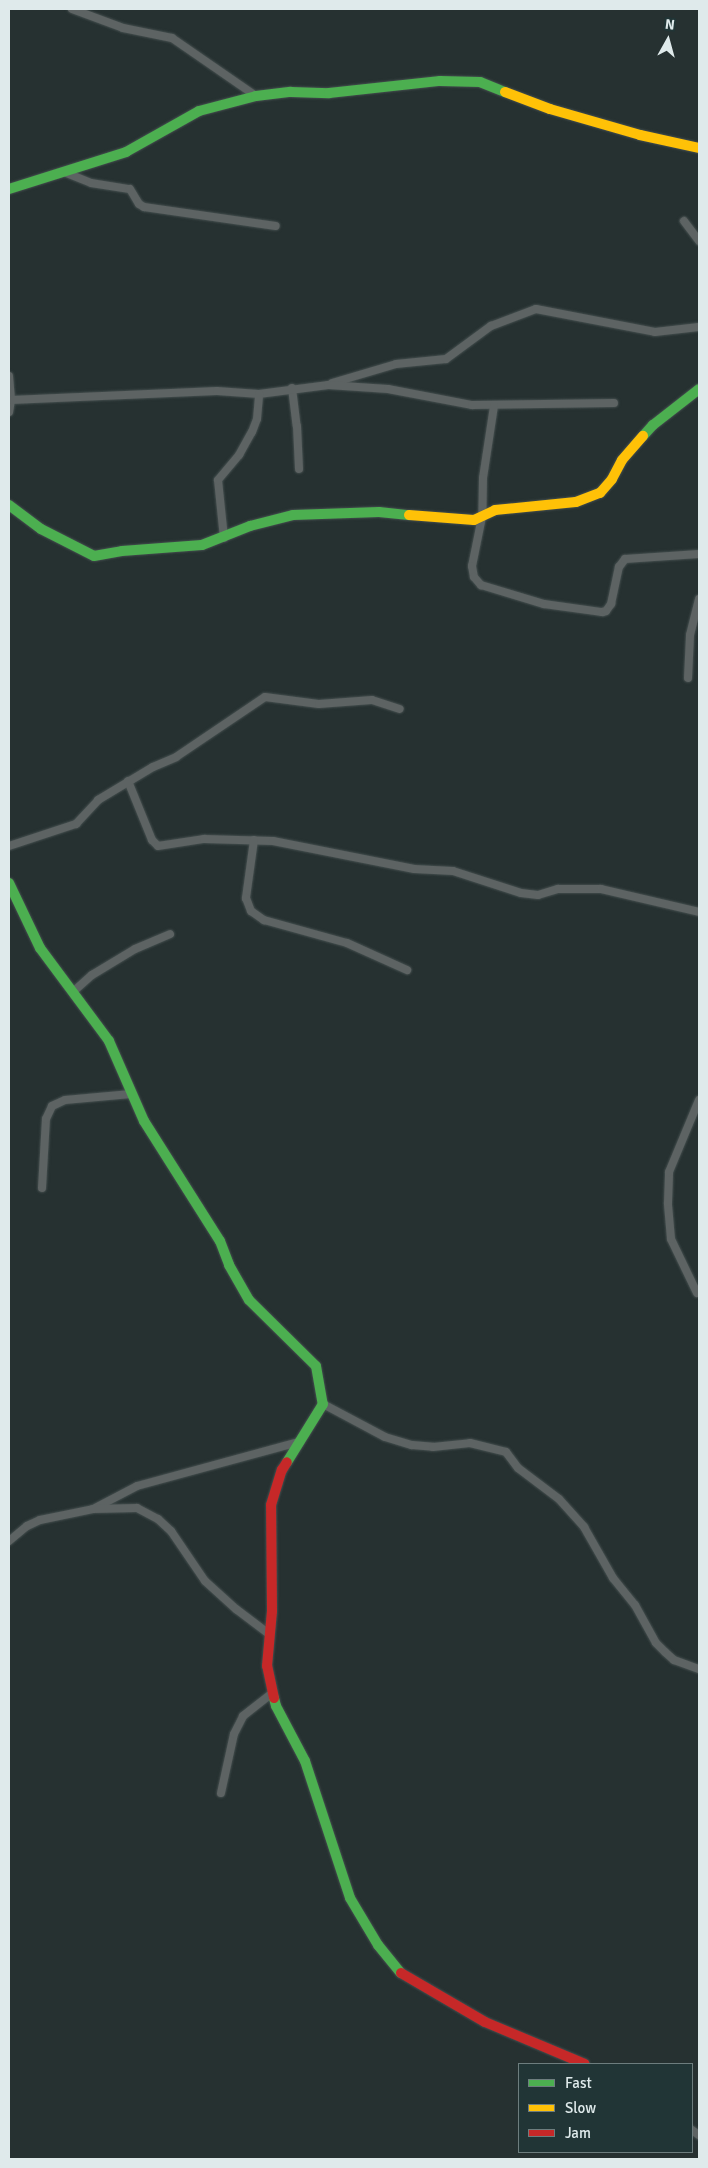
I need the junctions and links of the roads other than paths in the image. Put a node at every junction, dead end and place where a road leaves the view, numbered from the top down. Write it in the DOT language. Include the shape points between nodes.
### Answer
graph roads {
  1 [pos="72,9"];
  2 [pos="256,96"];
  3 [pos="696,145"];
  4 [pos="64,172"];
  5 [pos="9,189"];
  6 [pos="684,221"];
  7 [pos="276,226"];
  8 [pos="699,242"];
  9 [pos="699,327"];
  10 [pos="9,376"];
  11 [pos="328,385"];
  12 [pos="292,388"];
  13 [pos="699,390"];
  14 [pos="259,394"];
  15 [pos="11,400"];
  16 [pos="614,403"];
  17 [pos="494,406"];
  18 [pos="9,412"];
  19 [pos="298,469"];
  20 [pos="9,504"];
  21 [pos="482,517"];
  22 [pos="224,538"];
  23 [pos="699,554"];
  24 [pos="699,599"];
  25 [pos="688,678"];
  26 [pos="400,709"];
  27 [pos="128,781"];
  28 [pos="254,840"];
  29 [pos="9,846"];
  30 [pos="9,884"];
  31 [pos="699,912"];
  32 [pos="170,934"];
  33 [pos="407,970"];
  34 [pos="74,991"];
  35 [pos="131,1094"];
  36 [pos="699,1100"];
  37 [pos="42,1188"];
  38 [pos="697,1293"];
  39 [pos="323,1404"];
  40 [pos="299,1442"];
  41 [pos="93,1509"];
  42 [pos="9,1542"];
  43 [pos="269,1634"];
  44 [pos="699,1669"];
  45 [pos="272,1693"];
  46 [pos="220,1794"];
  47 [pos="583,2063"];
  1 -- 2 [label="street" via="123,28 172,38"];
  2 -- 3 [label="street" via="473,81 486,83 550,109"];
  2 -- 4 [label="street" via="199,111 126,152"];
  4 -- 5 [label="street"];
  4 -- 7 [label="street" via="90,183 130,189 144,207"];
  6 -- 8 [label="street"];
  9 -- 11 [label="street" via="655,332 536,309 490,326 446,359 396,364"];
  10 -- 15 [label="street"];
  11 -- 12 [label="street"];
  11 -- 17 [label="street" via="388,389 458,403"];
  12 -- 14 [label="street"];
  12 -- 19 [label="street"];
  13 -- 21 [label="street" via="653,425 622,460 600,493 576,502 495,510"];
  14 -- 15 [label="street" via="217,391"];
  14 -- 22 [label="street" via="257,419 252,432 239,455 219,479"];
  15 -- 18 [label="street"];
  16 -- 17 [label="street"];
  17 -- 21 [label="street" via="483,478"];
  20 -- 22 [label="street" via="41,529 94,556 202,545"];
  21 -- 22 [label="street" via="471,520 406,513 315,513 275,519"];
  21 -- 23 [label="street" via="472,566 477,582 544,604 604,612 611,604 619,567 625,559"];
  24 -- 25 [label="street" via="690,635"];
  26 -- 27 [label="street" via="372,700 319,704 265,697 176,757"];
  27 -- 28 [label="street" via="157,845 204,840"];
  27 -- 29 [label="street" via="95,802 72,826"];
  28 -- 31 [label="street" via="414,869 453,871 499,888 527,894 538,895 558,889 601,889"];
  28 -- 33 [label="street" via="246,898 251,911 264,920 348,943"];
  30 -- 34 [label="street" via="40,948"];
  32 -- 34 [label="street" via="127,954 92,975"];
  34 -- 35 [label="street" via="109,1041"];
  35 -- 37 [label="street" via="65,1100 52,1106 46,1119"];
  35 -- 39 [label="street" via="144,1121 220,1241 229,1265 249,1300 316,1366"];
  36 -- 38 [label="street" via="669,1172 668,1202 671,1240"];
  39 -- 40 [label="street"];
  39 -- 44 [label="street" via="385,1437 412,1445 432,1447 470,1443 506,1452 518,1468 559,1499 584,1527 656,1642 681,1663"];
  40 -- 41 [label="street" via="137,1486"];
  40 -- 43 [label="street" via="282,1470 271,1505 272,1604"];
  41 -- 42 [label="street" via="33,1523"];
  41 -- 43 [label="street" via="137,1508 158,1519 171,1531 204,1581"];
  43 -- 45 [label="street" via="267,1666"];
  45 -- 46 [label="street" via="243,1716 234,1734"];
  45 -- 47 [label="street" via="305,1761 350,1898 396,1970 485,2022"];
}
